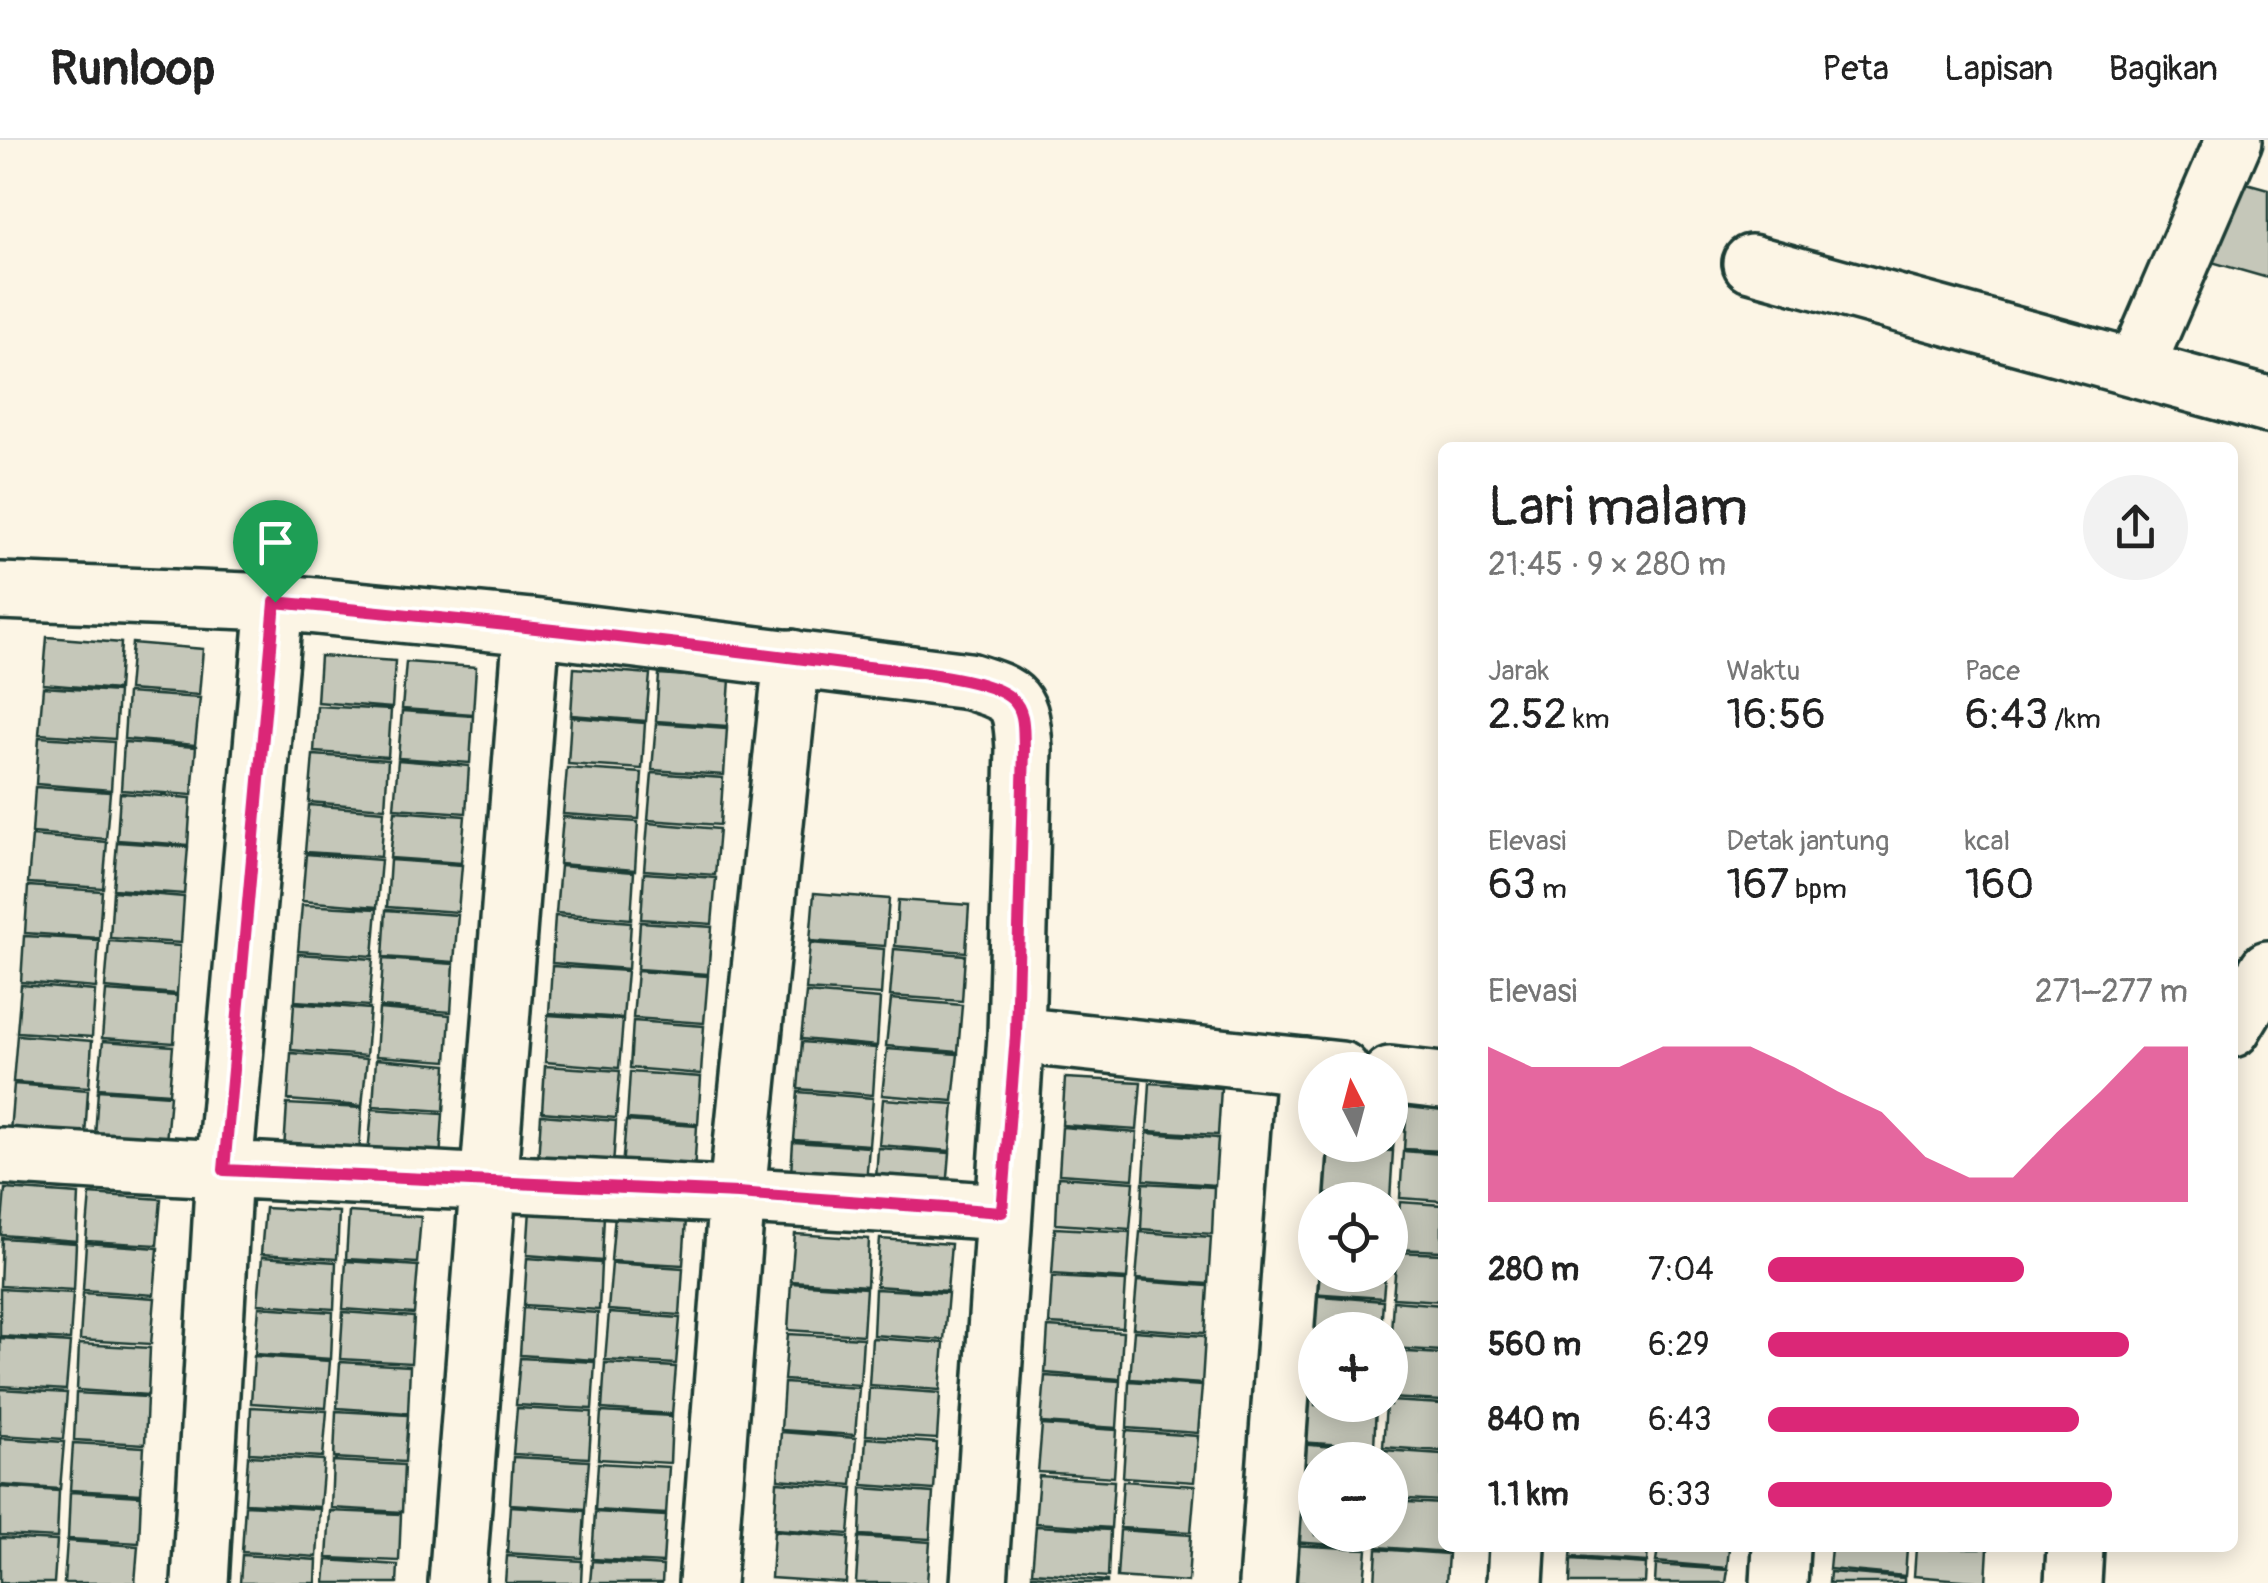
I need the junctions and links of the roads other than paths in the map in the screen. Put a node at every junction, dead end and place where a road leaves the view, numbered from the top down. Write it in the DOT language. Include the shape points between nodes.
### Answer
graph roads {
  1 [pos="2234,140"];
  2 [pos="1752,263"];
  3 [pos="2136,367"];
  4 [pos="2268,405"];
  5 [pos="0,592"];
  6 [pos="275,602"];
  7 [pos="532,627"];
  8 [pos="792,658"];
  9 [pos="2268,969"];
  10 [pos="2238,1019"];
  11 [pos="1016,1035"];
  12 [pos="1298,1065"];
  13 [pos="1408,1077"];
  14 [pos="1438,1080"];
  15 [pos="0,1156"];
  16 [pos="1314,1162"];
  17 [pos="224,1170"];
  18 [pos="487,1183"];
  19 [pos="738,1193"];
  20 [pos="1002,1212"];
  21 [pos="1517,1552"];
  22 [pos="1782,1552"];
  23 [pos="2075,1552"];
  24 [pos="200,1583"];
  25 [pos="456,1583"];
  26 [pos="707,1583"];
  27 [pos="979,1583"];
  28 [pos="1267,1583"];
  29 [pos="1515,1583"];
  30 [pos="1779,1583"];
  31 [pos="2073,1583"];
  1 -- 3 [label="street"];
  2 -- 3 [label="street"];
  3 -- 4 [label="street"];
  5 -- 6 [label="street"];
  6 -- 7 [label="street"];
  6 -- 17 [label="street"];
  7 -- 8 [label="street"];
  7 -- 18 [label="street"];
  8 -- 11 [label="street" via="968,681 1012,698 1022,712"];
  8 -- 19 [label="street"];
  9 -- 10 [label="street"];
  11 -- 12 [label="street"];
  11 -- 20 [label="street"];
  13 -- 14 [label="street"];
  15 -- 17 [label="street"];
  16 -- 28 [label="street"];
  17 -- 18 [label="street"];
  17 -- 24 [label="street"];
  18 -- 19 [label="street"];
  18 -- 25 [label="street"];
  19 -- 20 [label="street"];
  19 -- 26 [label="street"];
  20 -- 27 [label="street"];
  21 -- 29 [label="street"];
  22 -- 30 [label="street"];
  23 -- 31 [label="street"];
}
